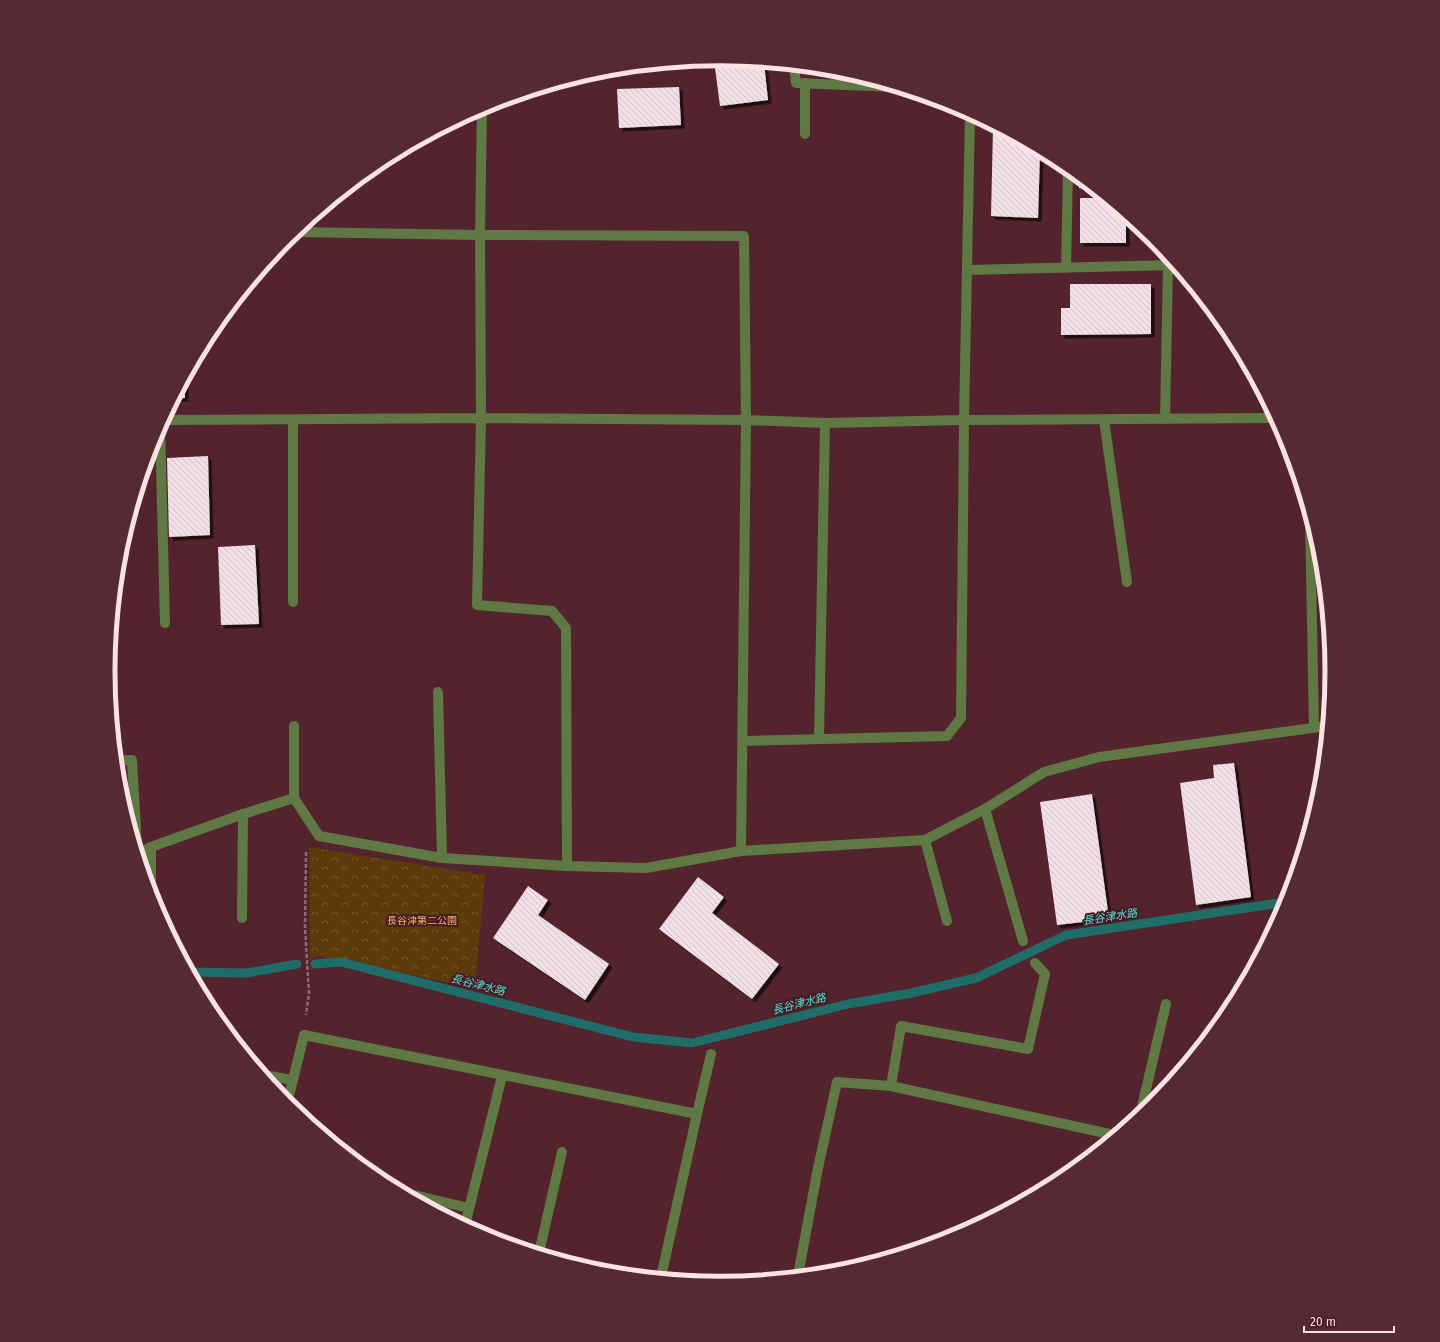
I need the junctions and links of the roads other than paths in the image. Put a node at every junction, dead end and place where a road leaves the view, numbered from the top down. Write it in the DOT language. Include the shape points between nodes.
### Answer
graph roads {
  1 [pos="795,71"];
  2 [pos="805,83"];
  3 [pos="873,86"];
  4 [pos="482,115"];
  5 [pos="970,120"];
  6 [pos="805,134"];
  7 [pos="1068,177"];
  8 [pos="304,232"];
  9 [pos="480,235"];
  10 [pos="1169,265"];
  11 [pos="1066,268"];
  12 [pos="1171,268"];
  13 [pos="967,270"];
  14 [pos="481,418"];
  15 [pos="1270,418"];
  16 [pos="1165,419"];
  17 [pos="169,420"];
  18 [pos="293,420"];
  19 [pos="746,420"];
  20 [pos="964,420"];
  21 [pos="1104,420"];
  22 [pos="825,423"];
  23 [pos="160,441"];
  24 [pos="1310,542"];
  25 [pos="1127,582"];
  26 [pos="293,602"];
  27 [pos="165,623"];
  28 [pos="438,692"];
  29 [pos="294,726"];
  30 [pos="1322,726"];
  31 [pos="1314,727"];
  32 [pos="819,739"];
  33 [pos="742,741"];
  34 [pos="122,761"];
  35 [pos="294,798"];
  36 [pos="985,809"];
  37 [pos="243,814"];
  38 [pos="136,827"];
  39 [pos="925,840"];
  40 [pos="151,847"];
  41 [pos="143,851"];
  42 [pos="741,851"];
  43 [pos="442,858"];
  44 [pos="567,866"];
  45 [pos="151,876"];
  46 [pos="242,918"];
  47 [pos="947,921"];
  48 [pos="1023,941"];
  49 [pos="1035,963"];
  50 [pos="1166,1004"];
  51 [pos="711,1054"];
  52 [pos="271,1076"];
  53 [pos="502,1076"];
  54 [pos="293,1080"];
  55 [pos="891,1086"];
  56 [pos="289,1096"];
  57 [pos="1143,1104"];
  58 [pos="696,1114"];
  59 [pos="1109,1134"];
  60 [pos="562,1152"];
  61 [pos="420,1196"];
  62 [pos="469,1208"];
  63 [pos="466,1220"];
  64 [pos="540,1248"];
  65 [pos="799,1271"];
  66 [pos="662,1273"];
  1 -- 2 [label="street" via="796,83"];
  2 -- 3 [label="street"];
  2 -- 6 [label="street"];
  4 -- 9 [label="street"];
  5 -- 13 [label="street"];
  7 -- 11 [label="street"];
  8 -- 9 [label="street"];
  9 -- 14 [label="street"];
  9 -- 19 [label="street" via="744,236"];
  10 -- 11 [label="street"];
  11 -- 13 [label="street"];
  12 -- 16 [label="street"];
  13 -- 20 [label="street"];
  14 -- 18 [label="street"];
  14 -- 19 [label="street"];
  14 -- 44 [label="street" via="477,605 552,611 566,628"];
  15 -- 16 [label="street"];
  16 -- 21 [label="street"];
  17 -- 18 [label="street"];
  18 -- 26 [label="street"];
  19 -- 22 [label="street"];
  19 -- 33 [label="street"];
  20 -- 21 [label="street"];
  20 -- 22 [label="street"];
  20 -- 32 [label="street" via="961,718 947,736"];
  21 -- 25 [label="street"];
  22 -- 32 [label="street"];
  23 -- 27 [label="street"];
  24 -- 31 [label="street"];
  28 -- 43 [label="street"];
  29 -- 35 [label="street"];
  30 -- 31 [label="street"];
  31 -- 36 [label="street" via="1099,757 1044,772"];
  32 -- 33 [label="street"];
  33 -- 42 [label="street"];
  34 -- 38 [label="street" via="132,760"];
  35 -- 37 [label="street"];
  35 -- 43 [label="street" via="319,836"];
  36 -- 39 [label="street"];
  36 -- 48 [label="street"];
  37 -- 40 [label="street"];
  37 -- 46 [label="street"];
  39 -- 42 [label="street"];
  39 -- 47 [label="street"];
  40 -- 41 [label="street"];
  40 -- 45 [label="street"];
  42 -- 44 [label="street" via="646,868"];
  43 -- 44 [label="street"];
  49 -- 55 [label="street" via="1045,974 1028,1049 901,1026"];
  50 -- 57 [label="street"];
  51 -- 58 [label="street"];
  52 -- 54 [label="street"];
  53 -- 54 [label="street" via="304,1035"];
  53 -- 58 [label="street"];
  53 -- 62 [label="street"];
  54 -- 56 [label="street"];
  55 -- 59 [label="street"];
  55 -- 65 [label="street" via="837,1082"];
  58 -- 66 [label="street"];
  60 -- 64 [label="street"];
  61 -- 62 [label="street"];
  62 -- 63 [label="street"];
}
